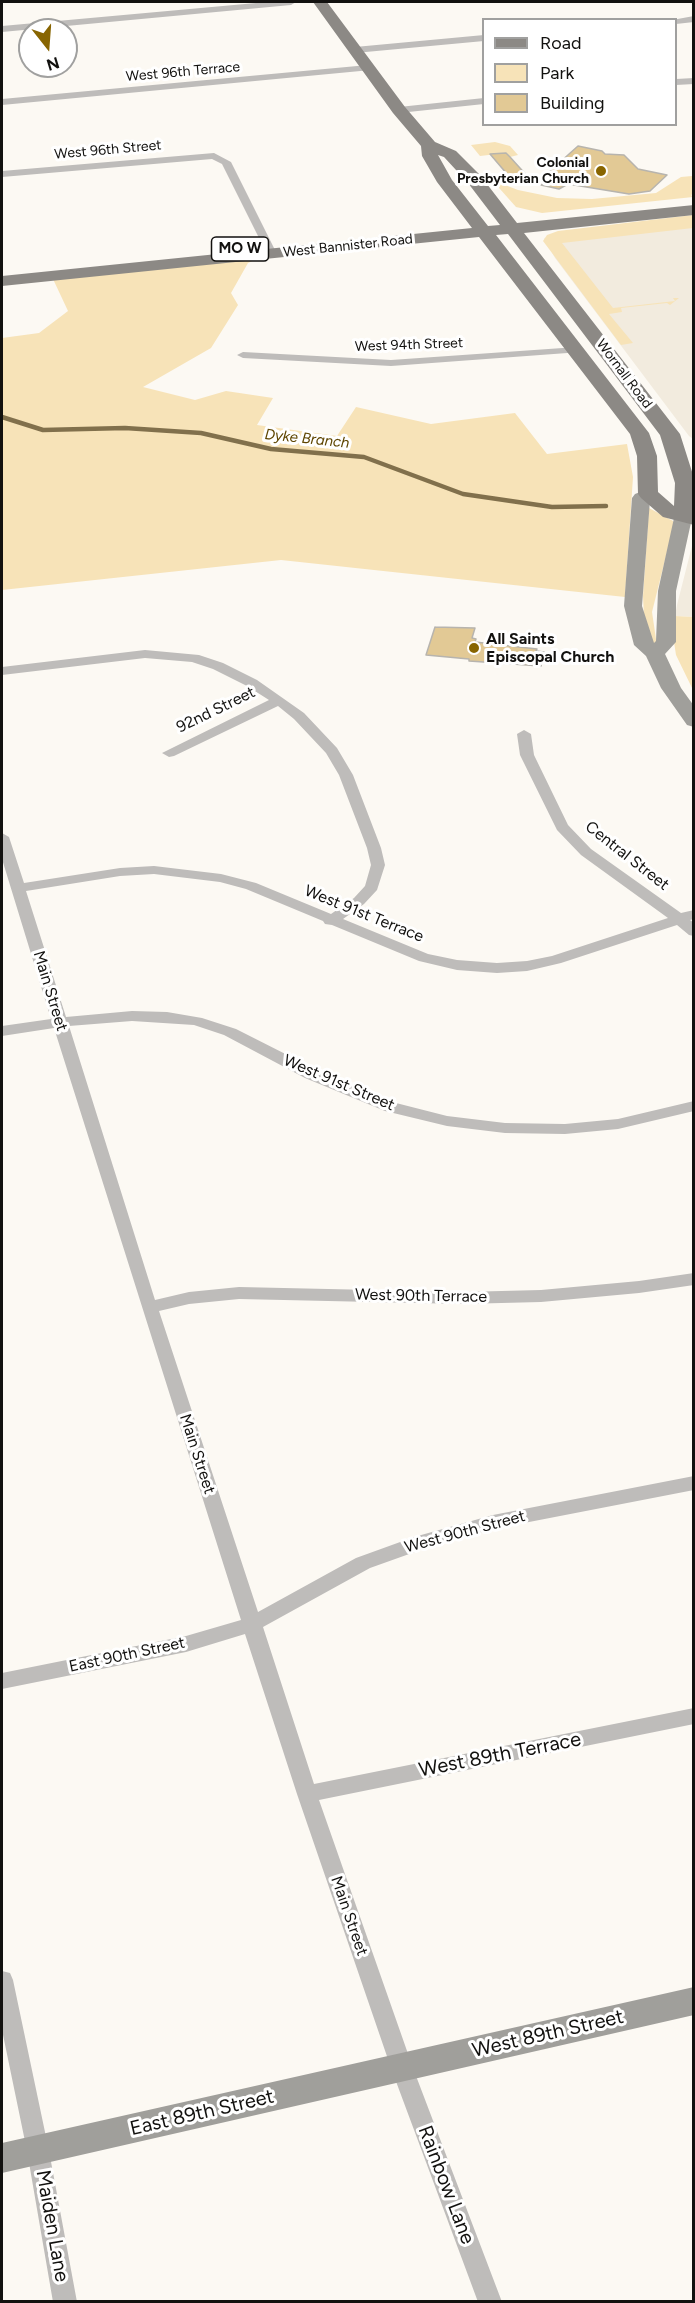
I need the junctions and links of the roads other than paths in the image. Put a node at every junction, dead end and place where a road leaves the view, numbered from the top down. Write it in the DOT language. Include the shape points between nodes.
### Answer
graph roads {
  1 [pos="291,2"];
  2 [pos="320,2"];
  3 [pos="693,19"];
  4 [pos="677,21"];
  5 [pos="2,29"];
  6 [pos="482,38"];
  7 [pos="355,50"];
  8 [pos="368,68"];
  9 [pos="693,81"];
  10 [pos="677,82"];
  11 [pos="482,101"];
  12 [pos="2,102"];
  13 [pos="399,110"];
  14 [pos="429,145"];
  15 [pos="2,174"];
  16 [pos="693,202"];
  17 [pos="466,210"];
  18 [pos="693,210"];
  19 [pos="510,225"];
  20 [pos="481,228"];
  21 [pos="438,229"];
  22 [pos="395,242"];
  23 [pos="270,250"];
  24 [pos="2,272"];
  25 [pos="2,281"];
  26 [pos="524,285"];
  27 [pos="577,350"];
  28 [pos="243,355"];
  29 [pos="670,434"];
  30 [pos="693,444"];
  31 [pos="686,459"];
  32 [pos="650,471"];
  33 [pos="648,494"];
  34 [pos="688,518"];
  35 [pos="655,653"];
  36 [pos="2,671"];
  37 [pos="279,700"];
  38 [pos="693,721"];
  39 [pos="524,734"];
  40 [pos="169,753"];
  41 [pos="2,837"];
  42 [pos="18,888"];
  43 [pos="687,917"];
  44 [pos="330,921"];
  45 [pos="693,932"];
  46 [pos="60,1022"];
  47 [pos="2,1031"];
  48 [pos="693,1106"];
  49 [pos="693,1279"];
  50 [pos="149,1307"];
  51 [pos="693,1483"];
  52 [pos="252,1624"];
  53 [pos="2,1681"];
  54 [pos="693,1716"];
  55 [pos="307,1794"];
  56 [pos="2,1980"];
  57 [pos="693,2001"];
  58 [pos="402,2068"];
  59 [pos="38,2151"];
  60 [pos="2,2158"];
  61 [pos="65,2301"];
  62 [pos="490,2301"];
  1 -- 5 [label="street"];
  2 -- 7 [label="main road, Wornall Road"];
  3 -- 4 [label="street"];
  6 -- 7 [label="street"];
  7 -- 8 [label="main road, Wornall Road"];
  8 -- 12 [label="street, West 96th Terrace"];
  8 -- 13 [label="main road, Wornall Road"];
  9 -- 10 [label="street"];
  11 -- 13 [label="street"];
  13 -- 14 [label="main road, Wornall Road"];
  14 -- 17 [label="main road, Wornall Road" via="430,156"];
  14 -- 19 [label="main road, Wornall Road" via="450,154"];
  15 -- 23 [label="street, West 96th Street" via="218,157 226,162"];
  16 -- 19 [label="main road, West Bannister Road / MO W"];
  17 -- 20 [label="main road, Wornall Road"];
  17 -- 21 [label="main road" via="457,220"];
  18 -- 19 [label="main road, West Bannister Road / MO W"];
  19 -- 20 [label="main road, West Bannister Road / MO W"];
  19 -- 29 [label="main road, Wornall Road"];
  20 -- 21 [label="main road, West Bannister Road / MO W"];
  20 -- 22 [label="main road, West Bannister Road / MO W"];
  20 -- 26 [label="main road, Wornall Road"];
  21 -- 23 [label="main road, West Bannister Road / MO W"];
  22 -- 23 [label="main road, West Bannister Road / MO W"];
  22 -- 26 [label="main road" via="462,241 482,246 510,278"];
  23 -- 24 [label="main road, West Bannister Road / MO W"];
  23 -- 25 [label="main road, West Bannister Road / MO W"];
  26 -- 27 [label="main road, Wornall Road"];
  27 -- 28 [label="street, West 94th Street" via="391,363"];
  27 -- 32 [label="main road, Wornall Road" via="639,433"];
  29 -- 30 [label="main road"];
  29 -- 31 [label="main road, Wornall Road"];
  31 -- 32 [label="main road"];
  31 -- 34 [label="main road, Wornall Road"];
  32 -- 33 [label="main road, Wornall Road"];
  33 -- 34 [label="main road" via="670,513"];
  33 -- 35 [label="main road, Wornall Road" via="641,498 633,606 644,645"];
  34 -- 35 [label="main road, Wornall Road" via="667,591 666,642"];
  35 -- 38 [label="main road, Wornall Road" via="671,688"];
  36 -- 37 [label="street" via="157,655 194,658 218,666"];
  37 -- 40 [label="street, 92nd Street"];
  37 -- 44 [label="street" via="332,751 346,775 378,865 372,886 360,901"];
  39 -- 43 [label="street, Central Street" via="527,755 562,827 586,852"];
  41 -- 42 [label="street, Main Street"];
  42 -- 44 [label="street, West 91st Terrace" via="120,872 188,872 251,886"];
  42 -- 46 [label="street, Main Street"];
  43 -- 44 [label="street, West 91st Terrace" via="556,960 497,968 424,958"];
  43 -- 45 [label="street, Central Street"];
  46 -- 47 [label="street, West 91st Street"];
  46 -- 48 [label="street, West 91st Street" via="132,1016 196,1021 230,1032 311,1074 391,1107 447,1121 505,1128 565,1129 618,1124"];
  46 -- 50 [label="street, Main Street"];
  49 -- 50 [label="street, West 90th Terrace" via="542,1296 239,1293"];
  50 -- 52 [label="street, Main Street"];
  51 -- 52 [label="street, West 90th Street" via="493,1522 421,1542 363,1563"];
  52 -- 53 [label="street, East 90th Street" via="186,1644"];
  52 -- 55 [label="street, Main Street"];
  54 -- 55 [label="street, West 89th Terrace"];
  55 -- 58 [label="street, Main Street"];
  56 -- 59 [label="street, Maiden Lane"];
  57 -- 58 [label="main road, West 89th Street"];
  58 -- 59 [label="main road, East 89th Street"];
  58 -- 62 [label="street, Rainbow Lane"];
  59 -- 60 [label="main road, East 89th Street"];
  59 -- 61 [label="street, Maiden Lane"];
}
